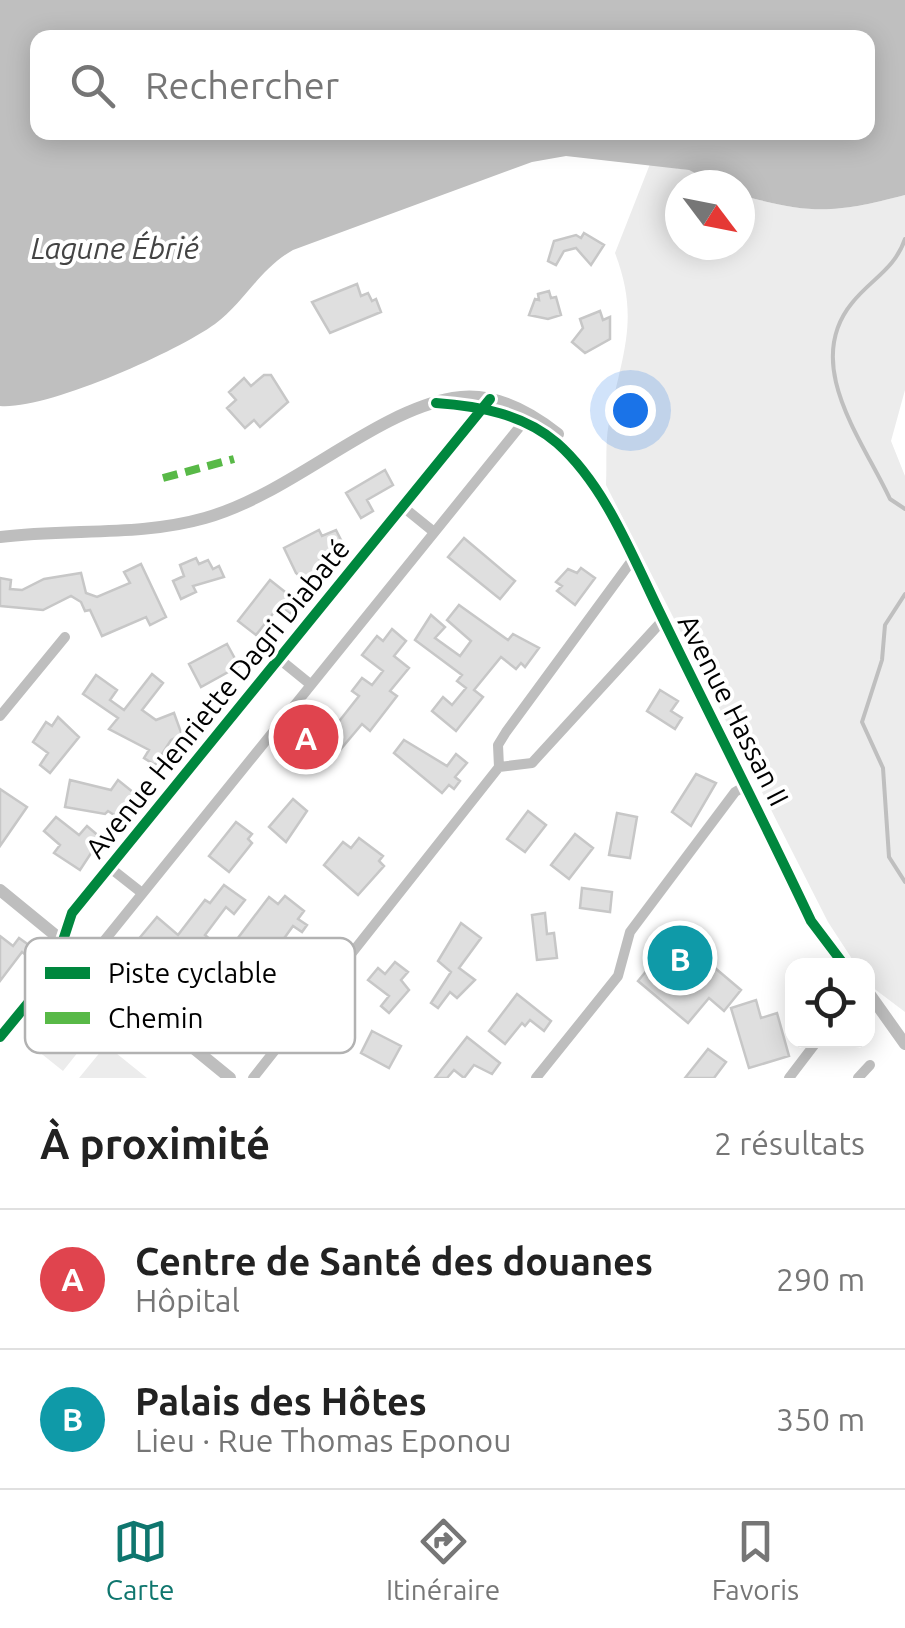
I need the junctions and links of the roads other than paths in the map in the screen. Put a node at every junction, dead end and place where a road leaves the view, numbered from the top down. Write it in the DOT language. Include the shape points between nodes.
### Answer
graph roads {
  1 [pos="486,403"];
  2 [pos="526,418"];
  3 [pos="402,506"];
  4 [pos="434,532"];
  5 [pos="0,537"];
  6 [pos="633,559"];
  7 [pos="663,620"];
  8 [pos="65,637"];
  9 [pos="278,658"];
  10 [pos="310,684"];
  11 [pos="0,716"];
  12 [pos="499,767"];
  13 [pos="747,785"];
  14 [pos="108,867"];
  15 [pos="0,890"];
  16 [pos="142,893"];
  17 [pos="61,938"];
  18 [pos="103,938"];
  19 [pos="355,948"];
  20 [pos="839,958"];
  21 [pos="875,1002"];
  22 [pos="25,1007"];
  23 [pos="0,1037"];
  24 [pos="905,1044"];
  25 [pos="812,1048"];
  26 [pos="200,1053"];
  27 [pos="272,1053"];
  28 [pos="870,1065"];
  29 [pos="230,1078"];
  30 [pos="252,1078"];
  31 [pos="536,1078"];
  32 [pos="789,1078"];
  33 [pos="858,1078"];
  1 -- 2 [label="street, Avenue Hassan II"];
  1 -- 3 [label="street, Avenue Henriette Dagri Diabaté"];
  1 -- 5 [label="street, Avenue Hassan II" via="436,403 272,492 208,517 141,530"];
  2 -- 4 [label="street, Avenue Henriette Dagri Diabaté"];
  2 -- 6 [label="street, Avenue Hassan II" via="560,436"];
  3 -- 4 [label="street"];
  3 -- 9 [label="street, Avenue Henriette Dagri Diabaté"];
  4 -- 10 [label="street, Avenue Henriette Dagri Diabaté"];
  6 -- 7 [label="street, Avenue Hassan II"];
  6 -- 12 [label="street" via="498,744"];
  7 -- 12 [label="street" via="532,763"];
  7 -- 13 [label="street, Avenue Hassan II"];
  8 -- 11 [label="street"];
  9 -- 10 [label="street"];
  9 -- 14 [label="street, Avenue Henriette Dagri Diabaté"];
  10 -- 16 [label="street, Avenue Henriette Dagri Diabaté"];
  12 -- 19 [label="street"];
  13 -- 20 [label="street, Avenue Hassan II" via="812,920"];
  13 -- 31 [label="street" via="735,792 630,932 618,976"];
  14 -- 16 [label="street"];
  14 -- 17 [label="street, Avenue Henriette Dagri Diabaté"];
  15 -- 17 [label="street"];
  16 -- 18 [label="street, Avenue Henriette Dagri Diabaté"];
  21 -- 24 [label="street"];
  22 -- 23 [label="street, Avenue Henriette Dagri Diabaté"];
  25 -- 32 [label="street"];
  26 -- 29 [label="street"];
  27 -- 30 [label="street"];
  28 -- 33 [label="street"];
}
